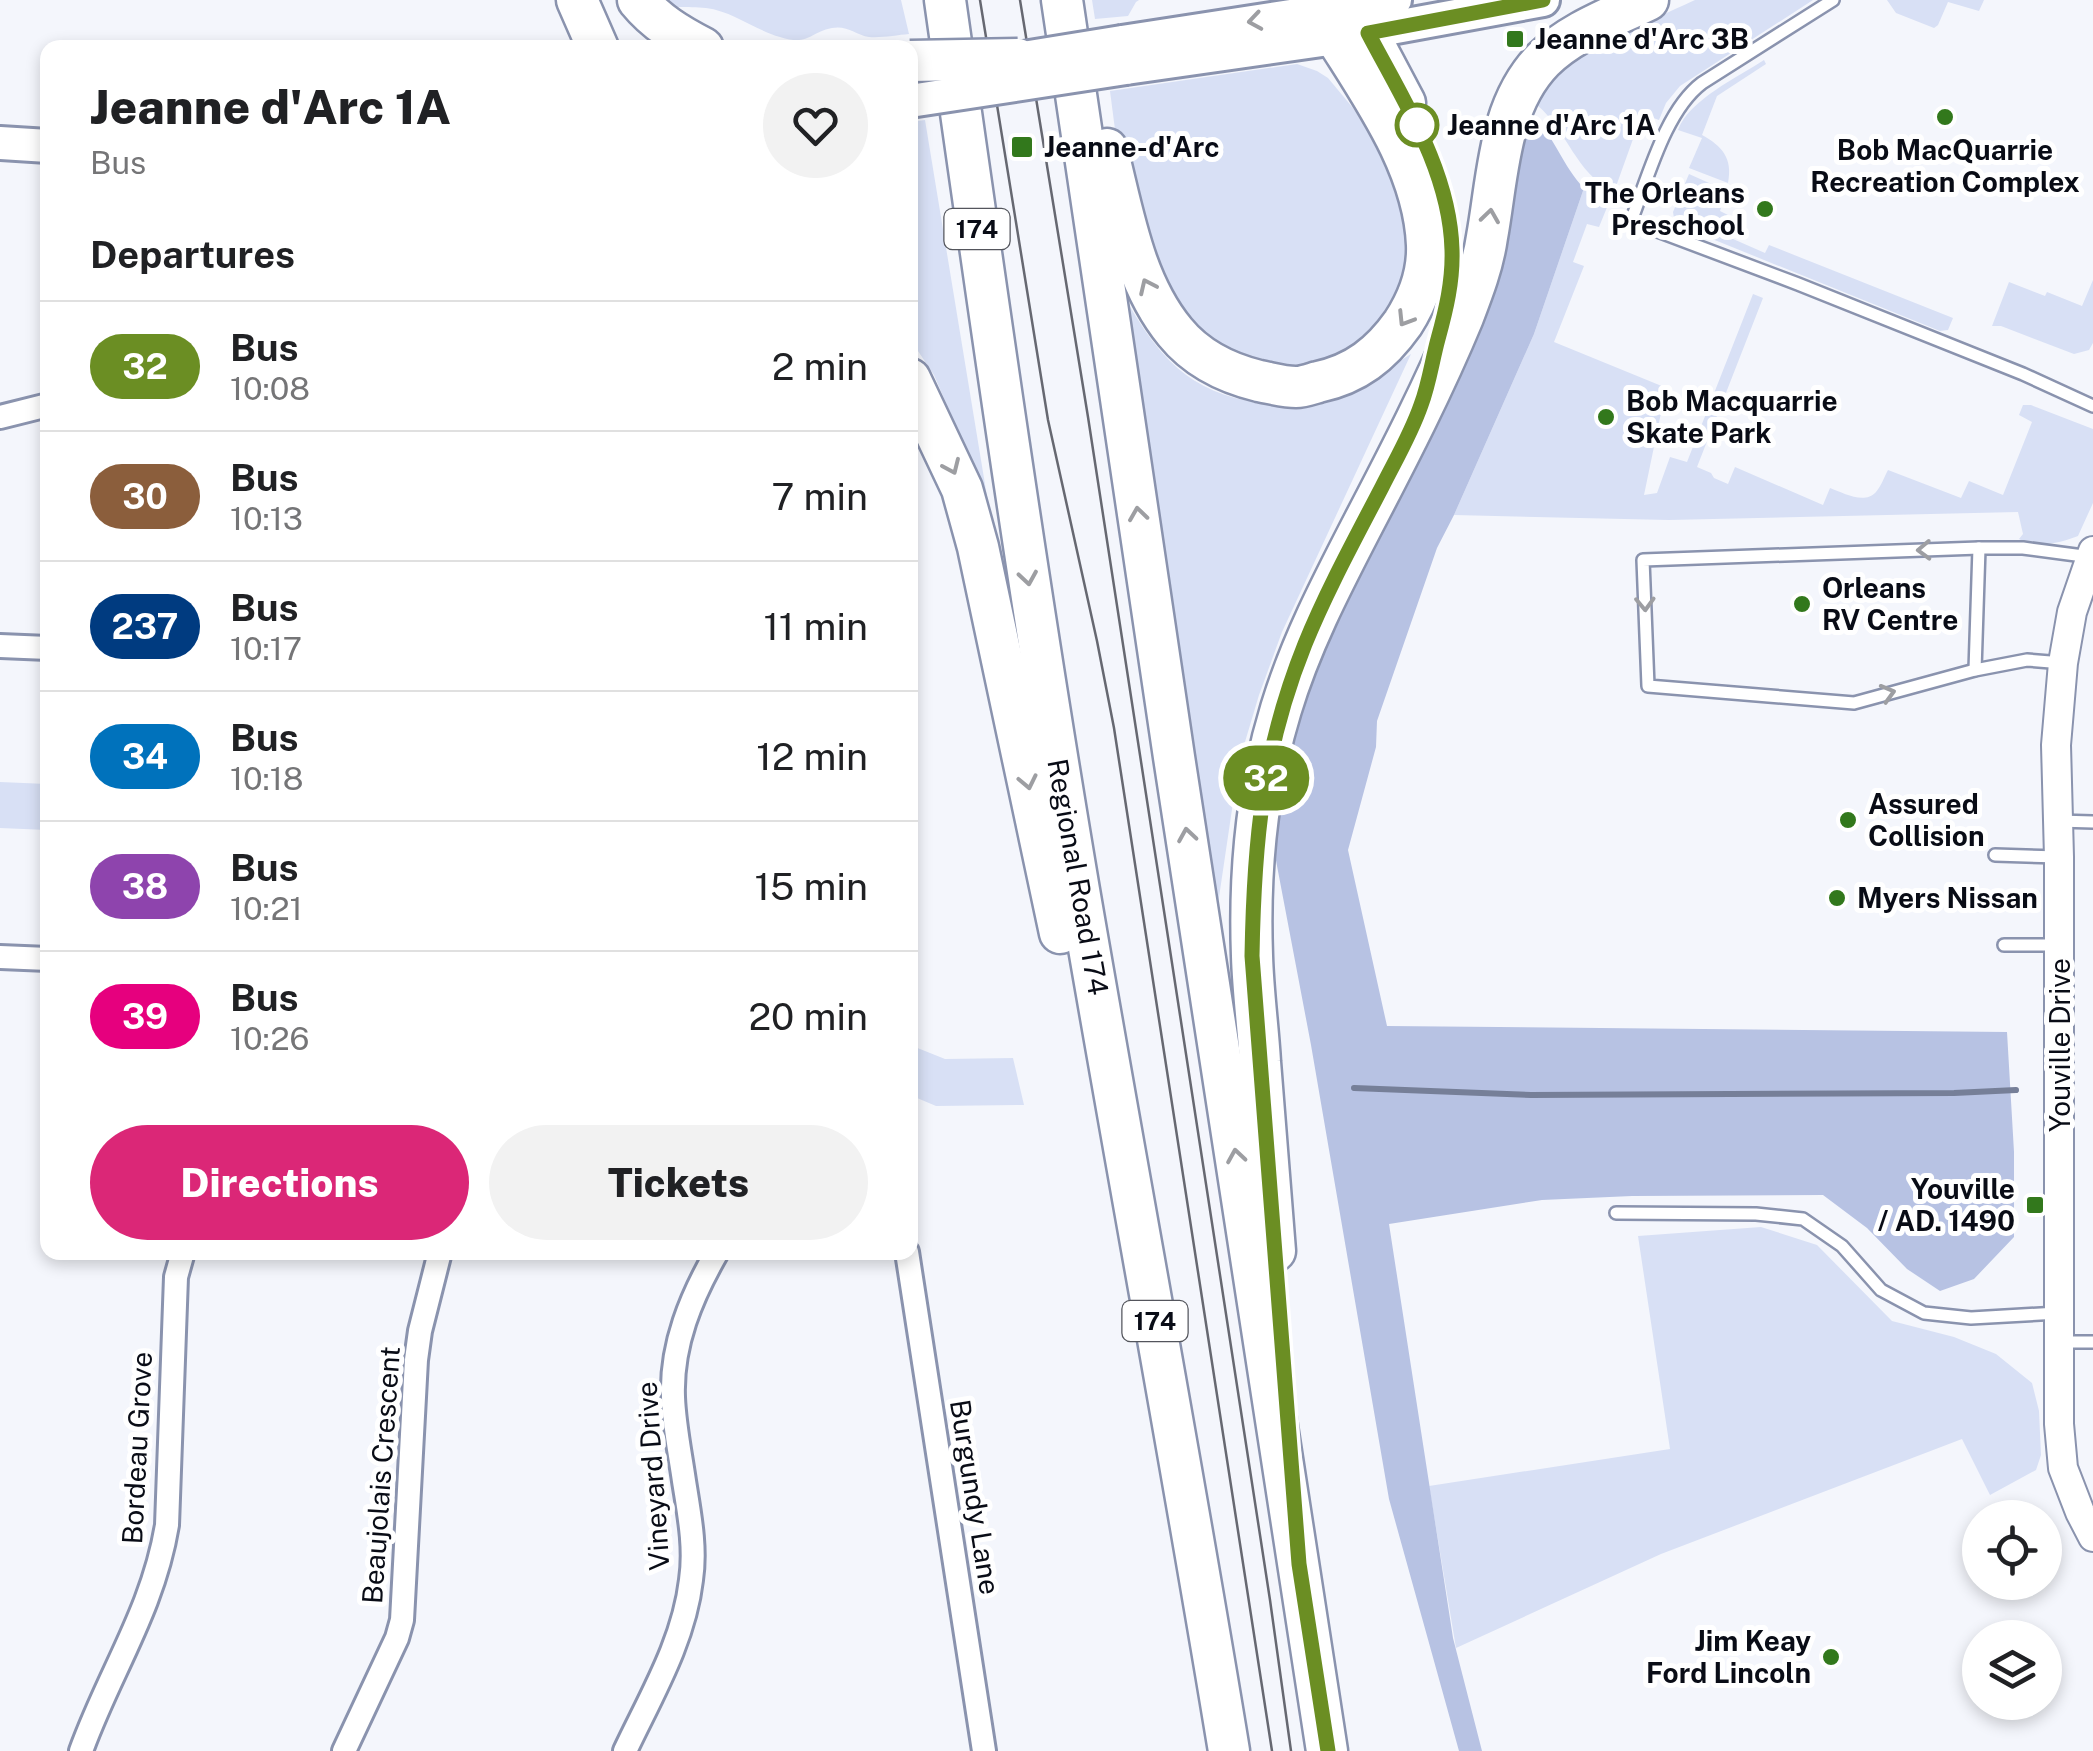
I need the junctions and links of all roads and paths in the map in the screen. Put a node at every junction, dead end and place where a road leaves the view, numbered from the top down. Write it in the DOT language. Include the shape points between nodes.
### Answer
graph roads {
  1 [pos="577,0"];
  2 [pos="638,0"];
  3 [pos="927,0"];
  4 [pos="944,0"];
  5 [pos="1062,0"];
  6 [pos="1074,0"];
  7 [pos="1395,0"];
  8 [pos="1543,0"];
  9 [pos="1648,0"];
  10 [pos="1833,0"];
  11 [pos="1350,19"];
  12 [pos="594,40"];
  13 [pos="687,40"];
  14 [pos="918,62"];
  15 [pos="1019,71"];
  16 [pos="918,76"];
  17 [pos="918,99"];
  18 [pos="0,143"];
  19 [pos="40,149"];
  20 [pos="40,151"];
  21 [pos="0,156"];
  22 [pos="998,378"];
  23 [pos="918,396"];
  24 [pos="1422,405"];
  25 [pos="2093,406"];
  26 [pos="40,407"];
  27 [pos="0,417"];
  28 [pos="1978,548"];
  29 [pos="2092,554"];
  30 [pos="0,646"];
  31 [pos="40,648"];
  32 [pos="2062,663"];
  33 [pos="1975,670"];
  34 [pos="2058,821"];
  35 [pos="2093,822"];
  36 [pos="1995,856"];
  37 [pos="2059,857"];
  38 [pos="2060,944"];
  39 [pos="2004,945"];
  40 [pos="0,957"];
  41 [pos="40,959"];
  42 [pos="1616,1214"];
  43 [pos="181,1260"];
  44 [pos="438,1260"];
  45 [pos="713,1260"];
  46 [pos="908,1260"];
  47 [pos="2058,1328"];
  48 [pos="2093,1342"];
  49 [pos="2093,1537"];
  50 [pos="1299,1564"];
  51 [pos="81,1751"];
  52 [pos="344,1751"];
  53 [pos="626,1751"];
  54 [pos="984,1751"];
  55 [pos="1228,1751"];
  56 [pos="1328,1751"];
  1 -- 12 [label="highway"];
  2 -- 13 [label="highway"];
  3 -- 22 [label="highway"];
  4 -- 22 [label="highway, Regional Road 174 / 174"];
  50 -- 5 [label="highway, one-way"];
  11 -- 6 [label="highway, one-way" via="1424,212 1424,280 1412,310 1377,355 1350,373 1297,387 1237,376 1202,359 1156,305 1127,228"];
  7 -- 11 [label="main road"];
  8 -- 11 [label="main road"];
  24 -- 9 [label="highway, one-way" via="1482,263 1500,156 1524,85 1559,47"];
  10 -- 25 [label="lane" via="1683,100 1632,221"];
  11 -- 15 [label="main road, bridge"];
  11 -- 24 [label="highway" via="1417,125 1448,216 1450,292"];
  14 -- 15 [label="highway, bridge"];
  15 -- 16 [label="main road, bridge"];
  15 -- 17 [label="main road, bridge"];
  18 -- 19 [label="main road"];
  20 -- 21 [label="main road"];
  22 -- 55 [label="highway, Regional Road 174 / 174, one-way"];
  23 -- 55 [label="highway, one-way" via="962,489 978,547 1201,1595"];
  24 -- 50 [label="highway" via="1306,642 1281,709 1258,824 1252,956"];
  26 -- 27 [label="street"];
  28 -- 29 [label="lane"];
  28 -- 33 [label="lane"];
  28 -- 33 [label="lane, one-way" via="1643,560 1648,686 1854,703"];
  29 -- 32 [label="street, Youville Drive"];
  30 -- 31 [label="street"];
  32 -- 33 [label="lane" via="2027,660"];
  32 -- 34 [label="street, Youville Drive"];
  34 -- 35 [label="lane"];
  34 -- 37 [label="street, Youville Drive"];
  36 -- 37 [label="lane"];
  37 -- 38 [label="street, Youville Drive"];
  38 -- 39 [label="lane"];
  38 -- 47 [label="street, Youville Drive"];
  40 -- 41 [label="street"];
  42 -- 47 [label="lane" via="1804,1219 1842,1246 1880,1290 1924,1313"];
  43 -- 51 [label="street, Bordeau Grove" via="163,1550 142,1615"];
  44 -- 52 [label="street, Beaujolais Crescent" via="416,1360 402,1620"];
  45 -- 53 [label="street, Vineyard Drive" via="692,1300 672,1395 692,1578 680,1629"];
  46 -- 54 [label="street, Burgundy Lane"];
  47 -- 48 [label="lane"];
  47 -- 49 [label="street, Youville Drive" via="2063,1468"];
  50 -- 56 [label="highway"];
}
